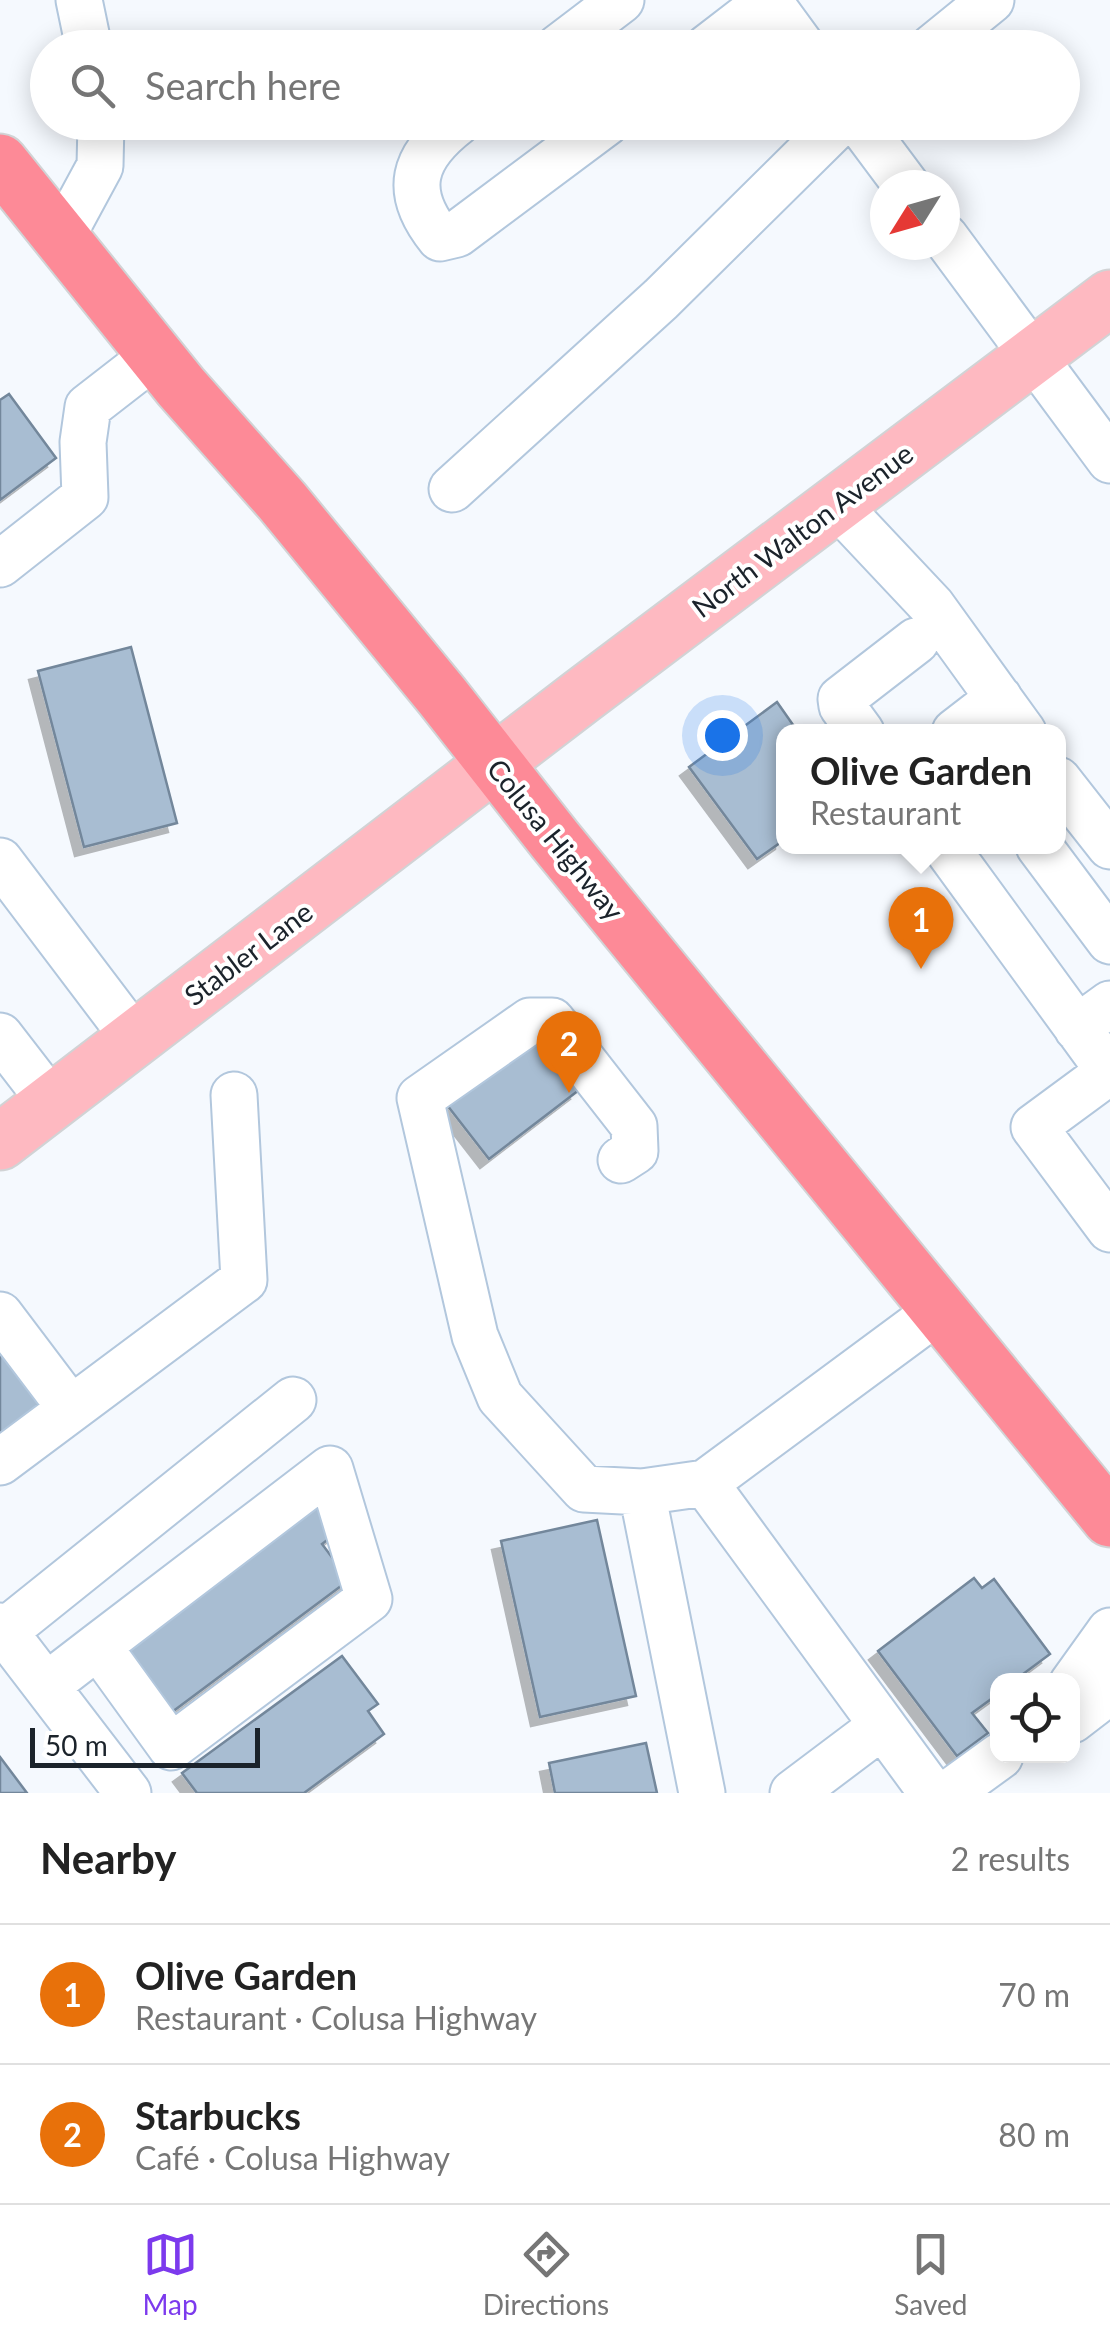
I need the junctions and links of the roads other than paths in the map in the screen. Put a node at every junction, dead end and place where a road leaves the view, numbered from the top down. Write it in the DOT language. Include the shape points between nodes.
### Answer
graph roads {
  1 [pos="79,0"];
  2 [pos="621,0"];
  3 [pos="768,0"];
  4 [pos="991,0"];
  5 [pos="85,30"];
  6 [pos="582,30"];
  7 [pos="729,30"];
  8 [pos="790,30"];
  9 [pos="954,30"];
  10 [pos="101,140"];
  11 [pos="435,140"];
  12 [pos="583,140"];
  13 [pos="822,140"];
  14 [pos="872,140"];
  15 [pos="0,162"];
  16 [pos="895,170"];
  17 [pos="60,240"];
  18 [pos="960,258"];
  19 [pos="1110,298"];
  20 [pos="155,354"];
  21 [pos="1032,356"];
  22 [pos="1110,460"];
  23 [pos="452,489"];
  24 [pos="836,504"];
  25 [pos="0,564"];
  26 [pos="916,641"];
  27 [pos="1011,715"];
  28 [pos="855,724"];
  29 [pos="981,724"];
  30 [pos="494,762"];
  31 [pos="1066,790"];
  32 [pos="1110,846"];
  33 [pos="955,854"];
  34 [pos="1045,854"];
  35 [pos="0,862"];
  36 [pos="1110,942"];
  37 [pos="1094,1016"];
  38 [pos="0,1036"];
  39 [pos="134,1038"];
  40 [pos="1109,1071"];
  41 [pos="234,1095"];
  42 [pos="51,1102"];
  43 [pos="0,1142"];
  44 [pos="628,1156"];
  45 [pos="1110,1229"];
  46 [pos="939,1310"];
  47 [pos="0,1315"];
  48 [pos="293,1400"];
  49 [pos="71,1409"];
  50 [pos="0,1462"];
  51 [pos="705,1483"];
  52 [pos="642,1492"];
  53 [pos="1110,1519"];
  54 [pos="2,1629"];
  55 [pos="1110,1631"];
  56 [pos="98,1646"];
  57 [pos="1080,1673"];
  58 [pos="46,1686"];
  59 [pos="1110,1691"];
  60 [pos="1080,1714"];
  61 [pos="882,1726"];
  62 [pos="171,1748"];
  63 [pos="990,1763"];
  64 [pos="125,1789"];
  65 [pos="702,1793"];
  66 [pos="793,1793"];
  67 [pos="932,1793"];
  68 [pos="949,1793"];
  1 -- 5 [label="street"];
  2 -- 6 [label="street"];
  3 -- 7 [label="street"];
  3 -- 8 [label="street"];
  4 -- 9 [label="street"];
  10 -- 17 [label="street" via="100,166"];
  11 -- 12 [label="street" via="417,166 418,198 440,238 457,234"];
  13 -- 23 [label="street"];
  14 -- 16 [label="street"];
  15 -- 17 [label="highway, Colusa Highway"];
  17 -- 20 [label="highway, Colusa Highway"];
  18 -- 21 [label="street"];
  19 -- 21 [label="main road, North Walton Avenue"];
  20 -- 25 [label="street" via="88,407 85,497"];
  20 -- 30 [label="highway, Colusa Highway"];
  21 -- 22 [label="street"];
  21 -- 24 [label="main road, North Walton Avenue"];
  24 -- 27 [label="street" via="932,606"];
  24 -- 30 [label="main road, North Walton Avenue"];
  26 -- 28 [label="street" via="841,699"];
  27 -- 29 [label="street"];
  30 -- 39 [label="main road, Stabler Lane"];
  30 -- 46 [label="highway, Colusa Highway"];
  31 -- 32 [label="street"];
  33 -- 37 [label="street"];
  34 -- 36 [label="street"];
  35 -- 39 [label="street"];
  37 -- 40 [label="street"];
  38 -- 42 [label="street"];
  39 -- 42 [label="main road, Stabler Lane"];
  40 -- 45 [label="street" via="1034,1127"];
  41 -- 49 [label="street" via="244,1280"];
  42 -- 43 [label="main road, Stabler Lane"];
  44 -- 52 [label="street" via="634,1126 552,1021 530,1021 420,1098 475,1336 500,1397 584,1490"];
  46 -- 51 [label="street"];
  46 -- 53 [label="highway, Colusa Highway"];
  47 -- 49 [label="street"];
  48 -- 54 [label="street"];
  49 -- 50 [label="street"];
  51 -- 52 [label="street"];
  51 -- 61 [label="street"];
  52 -- 65 [label="street"];
  54 -- 58 [label="street"];
  55 -- 57 [label="street"];
  56 -- 58 [label="street"];
  56 -- 62 [label="street"];
  56 -- 62 [label="street" via="330,1469 369,1599"];
  58 -- 64 [label="street"];
  59 -- 60 [label="street"];
  61 -- 66 [label="street"];
  61 -- 67 [label="street"];
  62 -- 64 [label="street"];
  63 -- 68 [label="street"];
}
